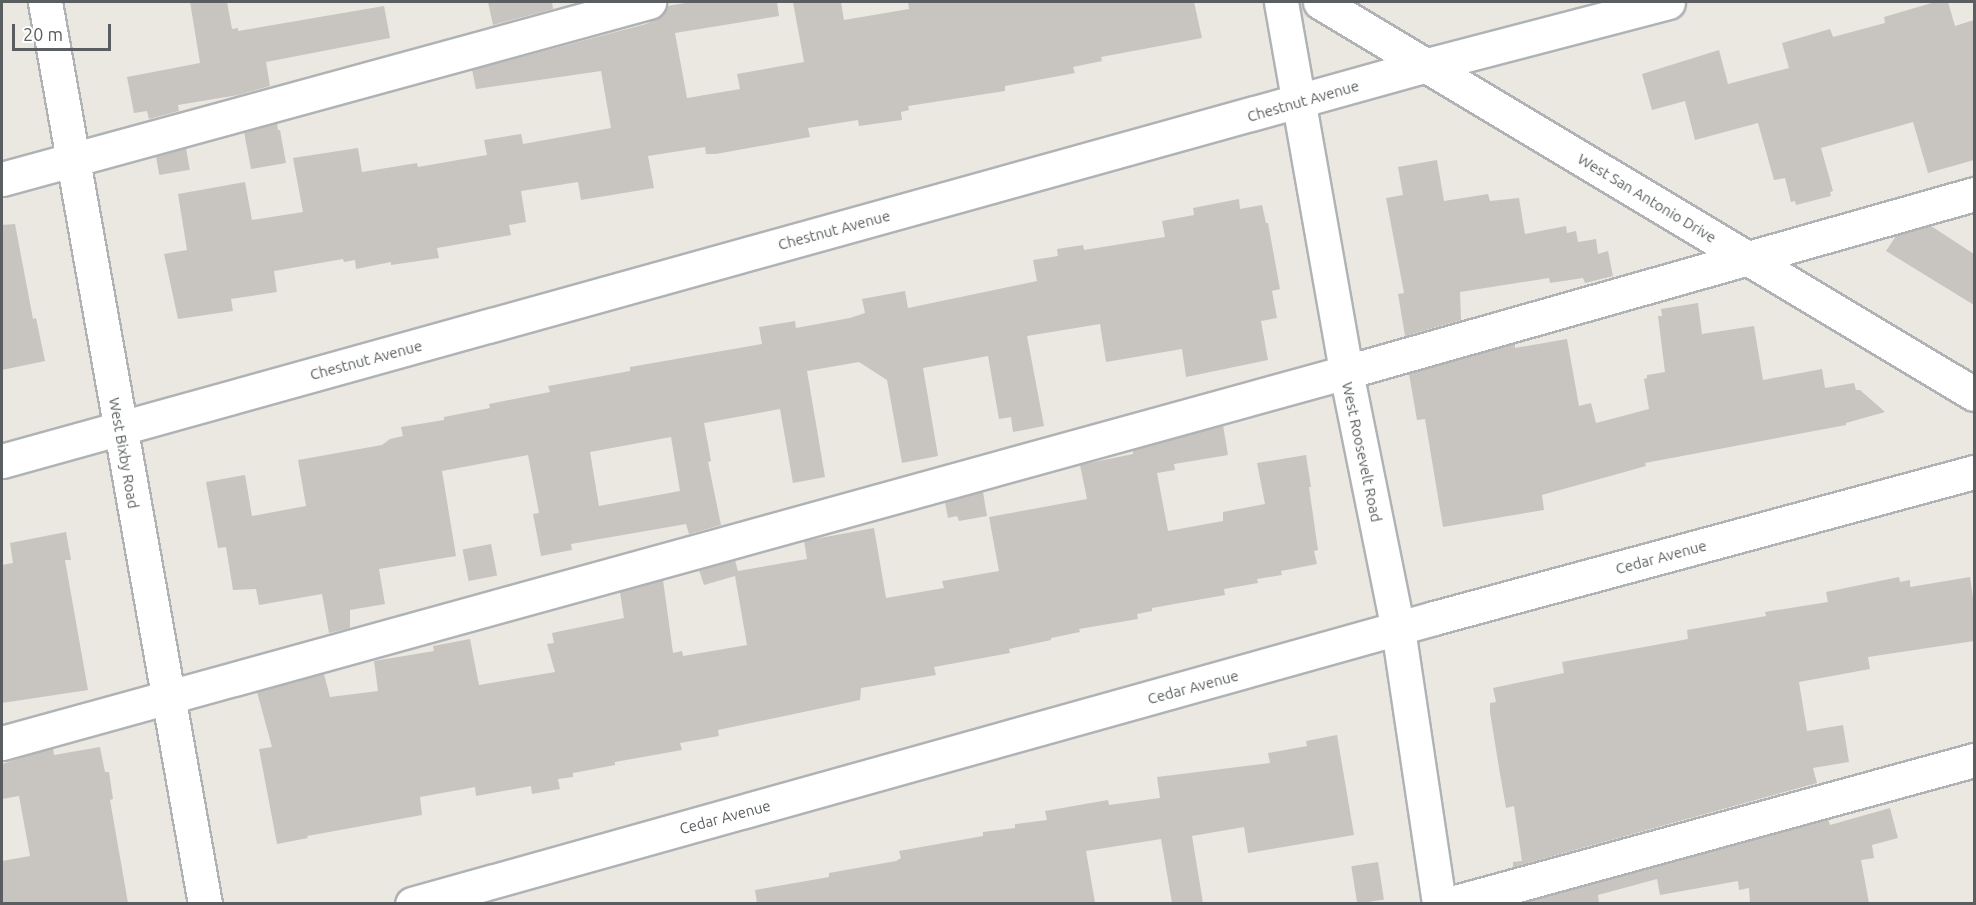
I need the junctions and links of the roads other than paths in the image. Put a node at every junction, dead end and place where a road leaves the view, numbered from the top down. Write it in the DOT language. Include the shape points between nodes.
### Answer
graph roads {
  1 [pos="45,2"];
  2 [pos="649,2"];
  3 [pos="1281,2"];
  4 [pos="1320,2"];
  5 [pos="1668,2"];
  6 [pos="1427,65"];
  7 [pos="1299,102"];
  8 [pos="73,159"];
  9 [pos="2,179"];
  10 [pos="1974,194"];
  11 [pos="1747,257"];
  12 [pos="1346,372"];
  13 [pos="1974,394"];
  14 [pos="120,428"];
  15 [pos="2,461"];
  16 [pos="1974,472"];
  17 [pos="1398,629"];
  18 [pos="167,697"];
  19 [pos="2,743"];
  20 [pos="1974,760"];
  21 [pos="205,903"];
  22 [pos="412,903"];
  23 [pos="1439,903"];
  24 [pos="1448,903"];
  1 -- 8 [label="street, West Bixby Road"];
  2 -- 8 [label="street"];
  3 -- 7 [label="street, West Roosevelt Road"];
  4 -- 6 [label="street, West San Antonio Drive"];
  5 -- 6 [label="street, Chestnut Avenue"];
  6 -- 7 [label="street, Chestnut Avenue"];
  6 -- 11 [label="street, West San Antonio Drive"];
  7 -- 12 [label="street, West Roosevelt Road"];
  7 -- 14 [label="street, Chestnut Avenue"];
  8 -- 9 [label="street"];
  8 -- 14 [label="street, West Bixby Road"];
  10 -- 11 [label="street"];
  11 -- 12 [label="street"];
  11 -- 13 [label="street, West San Antonio Drive"];
  12 -- 17 [label="street, West Roosevelt Road"];
  12 -- 18 [label="street"];
  14 -- 15 [label="street, Chestnut Avenue"];
  14 -- 18 [label="street, West Bixby Road"];
  16 -- 17 [label="street, Cedar Avenue"];
  17 -- 22 [label="street, Cedar Avenue"];
  17 -- 23 [label="street, West Roosevelt Road"];
  18 -- 19 [label="street"];
  18 -- 21 [label="street, West Bixby Road"];
  20 -- 24 [label="street"];
}
